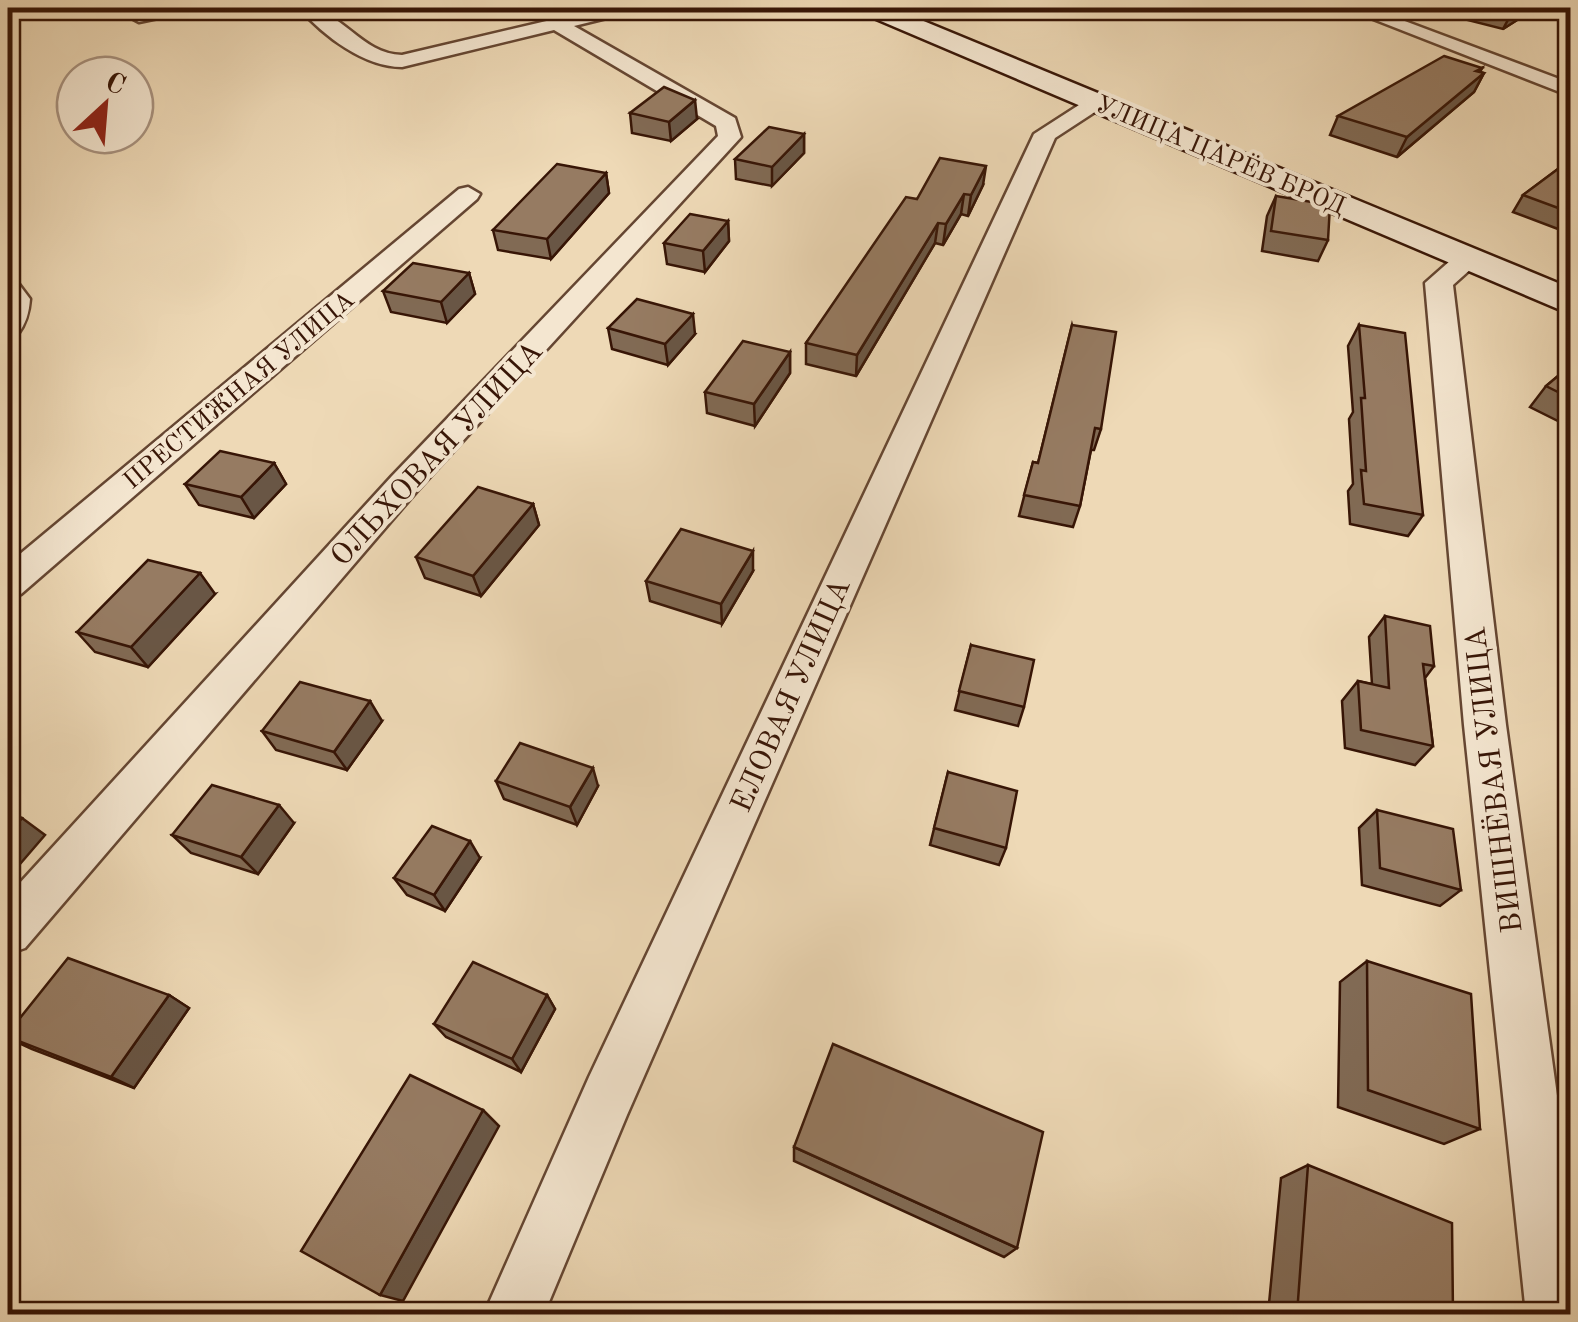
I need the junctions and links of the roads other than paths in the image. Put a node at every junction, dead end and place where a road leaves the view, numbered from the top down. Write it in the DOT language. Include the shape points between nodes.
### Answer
graph roads {
  1 [pos="122,8"];
  2 [pos="180,8"];
  3 [pos="308,8"];
  4 [pos="624,8"];
  5 [pos="870,8"];
  6 [pos="1354,8"];
  7 [pos="557,24"];
  8 [pos="1570,90"];
  9 [pos="1096,100"];
  10 [pos="468,194"];
  11 [pos="1469,258"];
  12 [pos="8,289"];
  13 [pos="1570,302"];
  14 [pos="8,328"];
  15 [pos="8,584"];
  16 [pos="8,932"];
  17 [pos="514,1314"];
  18 [pos="1557,1314"];
  1 -- 2 [label="street" via="139,16"];
  3 -- 7 [label="street" via="382,61"];
  4 -- 7 [label="street"];
  5 -- 9 [label="street, УЛИЦА ЦАРЁВ БРОД"];
  6 -- 8 [label="street"];
  7 -- 16 [label="street, ОЛЬХОВАЯ УЛИЦА" via="728,122 730,137 404,484"];
  9 -- 11 [label="street, УЛИЦА ЦАРЁВ БРОД"];
  9 -- 17 [label="street, ЕЛОВАЯ УЛИЦА" via="1045,134"];
  10 -- 15 [label="street, ПРЕСТИЖНАЯ УЛИЦА"];
  11 -- 13 [label="street, УЛИЦА ЦАРЁВ БРОД"];
  11 -- 18 [label="street, ВИШНЁВАЯ УЛИЦА" via="1438,283"];
  12 -- 14 [label="street" via="16,299"];
}
